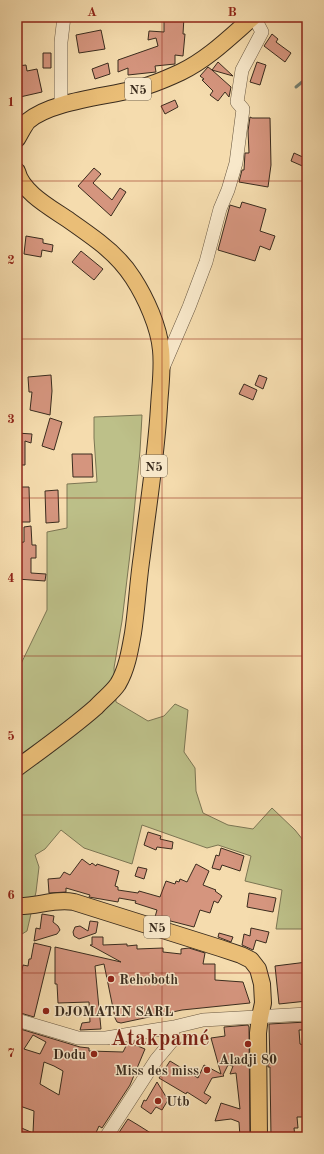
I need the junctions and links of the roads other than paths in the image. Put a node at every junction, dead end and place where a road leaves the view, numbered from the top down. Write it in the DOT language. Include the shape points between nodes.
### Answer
graph roads {
  1 [pos="64,17"];
  2 [pos="253,17"];
  3 [pos="61,106"];
  4 [pos="17,139"];
  5 [pos="17,171"];
  6 [pos="161,372"];
  7 [pos="17,768"];
  8 [pos="17,906"];
  9 [pos="263,1012"];
  10 [pos="307,1014"];
  11 [pos="17,1020"];
  12 [pos="174,1027"];
  13 [pos="106,1137"];
  14 [pos="259,1137"];
  15 [pos="268,1137"];
  1 -- 3 [label="street" via="61,42"];
  2 -- 3 [label="main road, N5" via="211,53 181,72 137,89"];
  2 -- 6 [label="street" via="262,32 242,70 237,102 243,109 236,163 206,262"];
  3 -- 4 [label="main road, N5" via="28,122"];
  5 -- 6 [label="main road, N5" via="29,191 100,242 133,277 156,329 161,349"];
  6 -- 7 [label="main road, N5" via="153,474 135,621 126,665 111,693 86,716"];
  8 -- 9 [label="main road, N5" via="59,901 74,902 241,955 252,960 258,969 262,984"];
  9 -- 10 [label="street"];
  9 -- 12 [label="street" via="203,1020"];
  9 -- 14 [label="main road, N5" via="258,1033"];
  9 -- 15 [label="main road, N5"];
  11 -- 12 [label="street" via="78,1038 113,1037"];
  12 -- 13 [label="street" via="171,1042 156,1060"];
}
